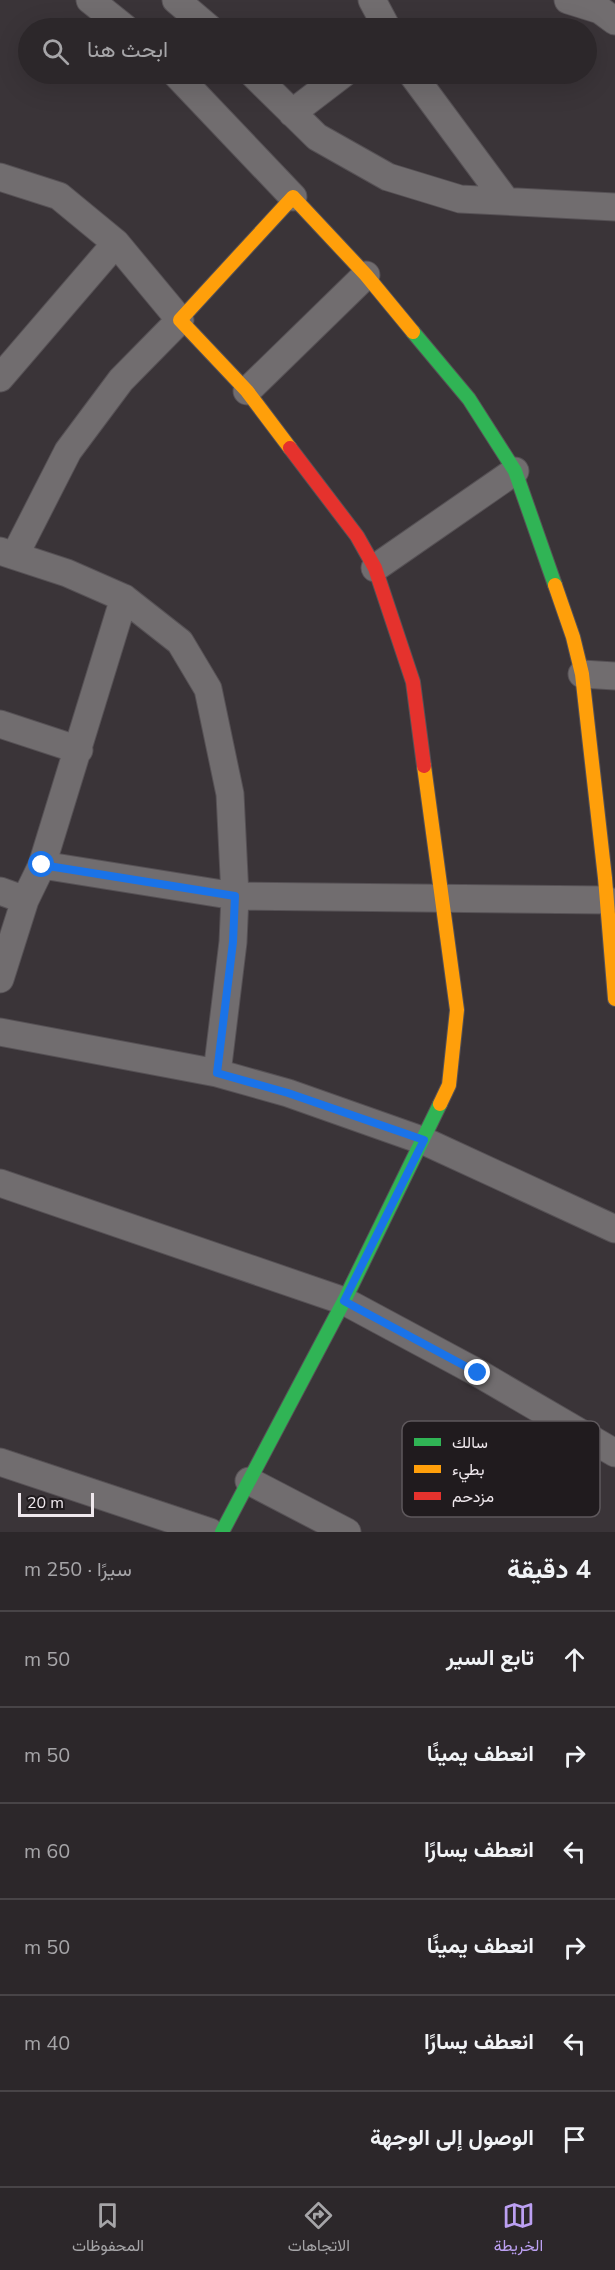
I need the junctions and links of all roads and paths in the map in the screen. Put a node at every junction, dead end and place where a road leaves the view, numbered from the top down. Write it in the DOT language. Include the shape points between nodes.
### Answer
graph roads {
  1 [pos="90,0"];
  2 [pos="176,0"];
  3 [pos="372,0"];
  4 [pos="568,0"];
  5 [pos="112,18"];
  6 [pos="197,18"];
  7 [pos="382,18"];
  8 [pos="615,21"];
  9 [pos="186,84"];
  10 [pos="264,84"];
  11 [pos="330,84"];
  12 [pos="419,84"];
  13 [pos="292,112"];
  14 [pos="0,177"];
  15 [pos="293,197"];
  16 [pos="506,201"];
  17 [pos="615,207"];
  18 [pos="116,243"];
  19 [pos="366,275"];
  20 [pos="180,320"];
  21 [pos="0,378"];
  22 [pos="247,391"];
  23 [pos="515,471"];
  24 [pos="8,553"];
  25 [pos="375,568"];
  26 [pos="124,597"];
  27 [pos="582,674"];
  28 [pos="615,676"];
  29 [pos="0,724"];
  30 [pos="79,750"];
  31 [pos="42,865"];
  32 [pos="609,886"];
  33 [pos="12,896"];
  34 [pos="235,896"];
  35 [pos="440,898"];
  36 [pos="0,979"];
  37 [pos="615,999"];
  38 [pos="0,1032"];
  39 [pos="217,1073"];
  40 [pos="424,1140"];
  41 [pos="0,1183"];
  42 [pos="615,1229"];
  43 [pos="344,1301"];
  44 [pos="560,1421"];
  45 [pos="600,1444"];
  46 [pos="615,1453"];
  47 [pos="0,1462"];
  48 [pos="249,1481"];
  49 [pos="210,1532"];
  50 [pos="222,1532"];
  51 [pos="347,1532"];
  1 -- 5 [label="street"];
  2 -- 6 [label="street"];
  3 -- 7 [label="street"];
  4 -- 8 [label="street" via="600,10"];
  9 -- 15 [label="street"];
  10 -- 13 [label="street"];
  11 -- 13 [label="street"];
  12 -- 16 [label="street"];
  13 -- 16 [label="street" via="317,137 388,177 460,199"];
  14 -- 18 [label="street" via="59,196"];
  15 -- 19 [label="street"];
  15 -- 20 [label="street"];
  16 -- 17 [label="street"];
  18 -- 20 [label="street"];
  18 -- 21 [label="street"];
  19 -- 22 [label="street"];
  19 -- 23 [label="street" via="469,399"];
  20 -- 22 [label="street"];
  20 -- 24 [label="street" via="121,380 68,450"];
  22 -- 25 [label="street" via="357,536"];
  23 -- 25 [label="street"];
  23 -- 27 [label="street" via="573,637"];
  24 -- 26 [label="street"];
  25 -- 35 [label="street" via="413,682"];
  26 -- 30 [label="street"];
  26 -- 34 [label="street" via="180,642 208,689 230,794"];
  27 -- 28 [label="street"];
  27 -- 32 [label="street"];
  29 -- 30 [label="street"];
  30 -- 31 [label="street"];
  31 -- 33 [label="street"];
  31 -- 34 [label="street"];
  32 -- 35 [label="street"];
  32 -- 37 [label="street"];
  33 -- 36 [label="street"];
  34 -- 35 [label="street"];
  34 -- 39 [label="street"];
  35 -- 40 [label="street" via="456,1010 449,1085"];
  38 -- 39 [label="street"];
  39 -- 40 [label="street"];
  40 -- 42 [label="street"];
  40 -- 43 [label="street"];
  41 -- 43 [label="street"];
  43 -- 44 [label="street"];
  43 -- 48 [label="street"];
  45 -- 46 [label="street"];
  47 -- 49 [label="street"];
  48 -- 50 [label="street"];
  48 -- 51 [label="street"];
}
